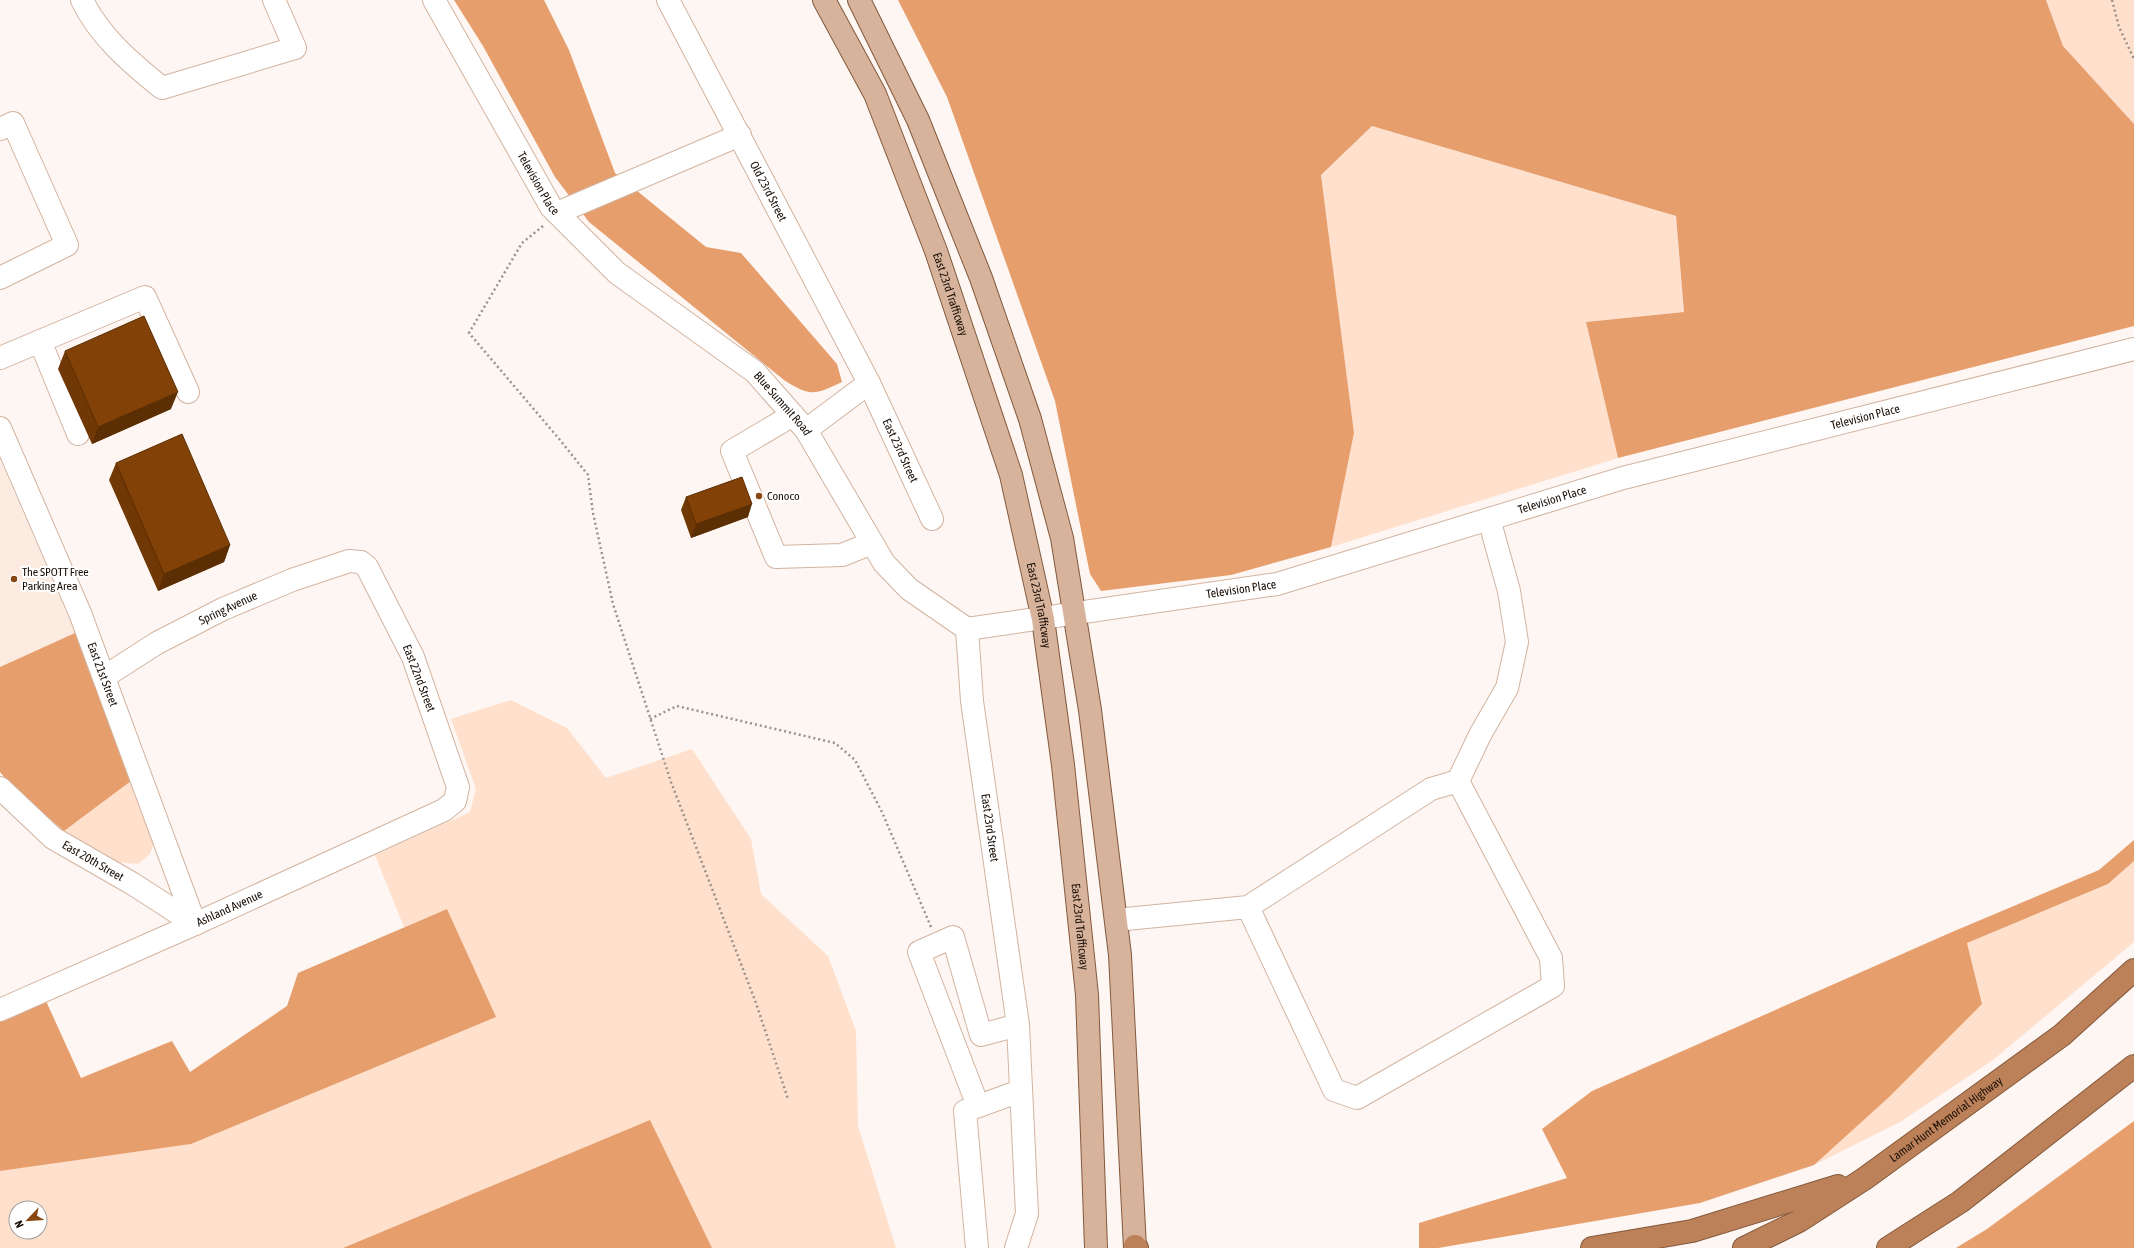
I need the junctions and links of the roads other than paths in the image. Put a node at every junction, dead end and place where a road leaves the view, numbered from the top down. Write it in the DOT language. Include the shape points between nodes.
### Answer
graph roads {
  1 [pos="82,0"];
  2 [pos="274,0"];
  3 [pos="434,0"];
  4 [pos="668,0"];
  5 [pos="824,0"];
  6 [pos="859,0"];
  7 [pos="7,126"];
  8 [pos="740,135"];
  9 [pos="558,214"];
  10 [pos="0,278"];
  11 [pos="40,341"];
  12 [pos="2134,349"];
  13 [pos="0,358"];
  14 [pos="869,383"];
  15 [pos="188,392"];
  16 [pos="800,422"];
  17 [pos="0,428"];
  18 [pos="78,434"];
  19 [pos="932,519"];
  20 [pos="1489,519"];
  21 [pos="872,543"];
  22 [pos="361,562"];
  23 [pos="1075,613"];
  24 [pos="1043,619"];
  25 [pos="967,629"];
  26 [pos="104,677"];
  27 [pos="1458,781"];
  28 [pos="0,788"];
  29 [pos="455,801"];
  30 [pos="1248,907"];
  31 [pos="1116,920"];
  32 [pos="195,924"];
  33 [pos="2134,970"];
  34 [pos="0,1010"];
  35 [pos="1018,1025"];
  36 [pos="2134,1066"];
  37 [pos="1020,1091"];
  38 [pos="978,1106"];
  39 [pos="1864,1179"];
  40 [pos="1136,1247"];
  41 [pos="977,1248"];
  42 [pos="1016,1248"];
  43 [pos="1096,1248"];
  44 [pos="1592,1248"];
  45 [pos="1744,1248"];
  46 [pos="1888,1248"];
  1 -- 2 [label="street" via="91,19 126,58 162,88 295,48"];
  3 -- 9 [label="street, Television Place" via="522,158 551,207"];
  4 -- 8 [label="street, Old 23rd Street"];
  5 -- 24 [label="main road, East 23rd Trafficway" via="875,94 936,251 1011,475"];
  6 -- 23 [label="main road" via="918,120 981,278 1030,419 1062,538"];
  7 -- 10 [label="street" via="67,245"];
  8 -- 9 [label="street, Television Place"];
  8 -- 14 [label="street, Old 23rd Street"];
  9 -- 16 [label="street, Blue Summit Road" via="617,273 755,372"];
  11 -- 13 [label="street"];
  11 -- 15 [label="street" via="145,297"];
  11 -- 18 [label="street"];
  12 -- 20 [label="street, Television Place" via="1623,478"];
  14 -- 16 [label="street"];
  14 -- 19 [label="street, East 23rd Street"];
  16 -- 21 [label="street, Blue Summit Road"];
  16 -- 21 [label="street" via="732,451 776,557 842,555"];
  17 -- 26 [label="street, East 21st Street" via="80,614"];
  20 -- 23 [label="street, Television Place" via="1277,584"];
  20 -- 27 [label="street" via="1509,591 1517,642 1507,688 1481,733"];
  21 -- 25 [label="street, Blue Summit Road" via="884,563 909,589"];
  22 -- 26 [label="street, Spring Avenue" via="349,561 292,580 223,609 157,643"];
  22 -- 29 [label="street, East 22nd Street" via="367,567 413,658 458,787"];
  23 -- 24 [label="street, Television Place"];
  23 -- 31 [label="main road" via="1090,710"];
  24 -- 25 [label="street, Television Place"];
  24 -- 43 [label="main road, East 23rd Trafficway" via="1063,765 1087,995"];
  25 -- 35 [label="street, East 23rd Street" via="972,702"];
  26 -- 32 [label="street, East 21st Street"];
  27 -- 30 [label="street" via="1431,789"];
  27 -- 30 [label="street" via="1551,958 1553,986 1357,1098 1334,1090"];
  28 -- 32 [label="street, East 20th Street" via="52,838 133,884"];
  29 -- 32 [label="street, Ashland Avenue" via="444,810"];
  30 -- 31 [label="street"];
  31 -- 40 [label="main road"];
  32 -- 34 [label="street, Ashland Avenue"];
  33 -- 39 [label="highway, Lamar Hunt Memorial Highway" via="2062,1035"];
  35 -- 37 [label="street, East 23rd Street"];
  35 -- 38 [label="street" via="981,1035 953,937 918,952"];
  36 -- 46 [label="highway" via="1960,1202"];
  37 -- 38 [label="street"];
  37 -- 42 [label="street, East 23rd Street" via="1027,1214"];
  38 -- 41 [label="street" via="965,1111"];
  39 -- 44 [label="highway" via="1692,1231"];
  39 -- 45 [label="highway, Lamar Hunt Memorial Highway" via="1799,1221"];
}
